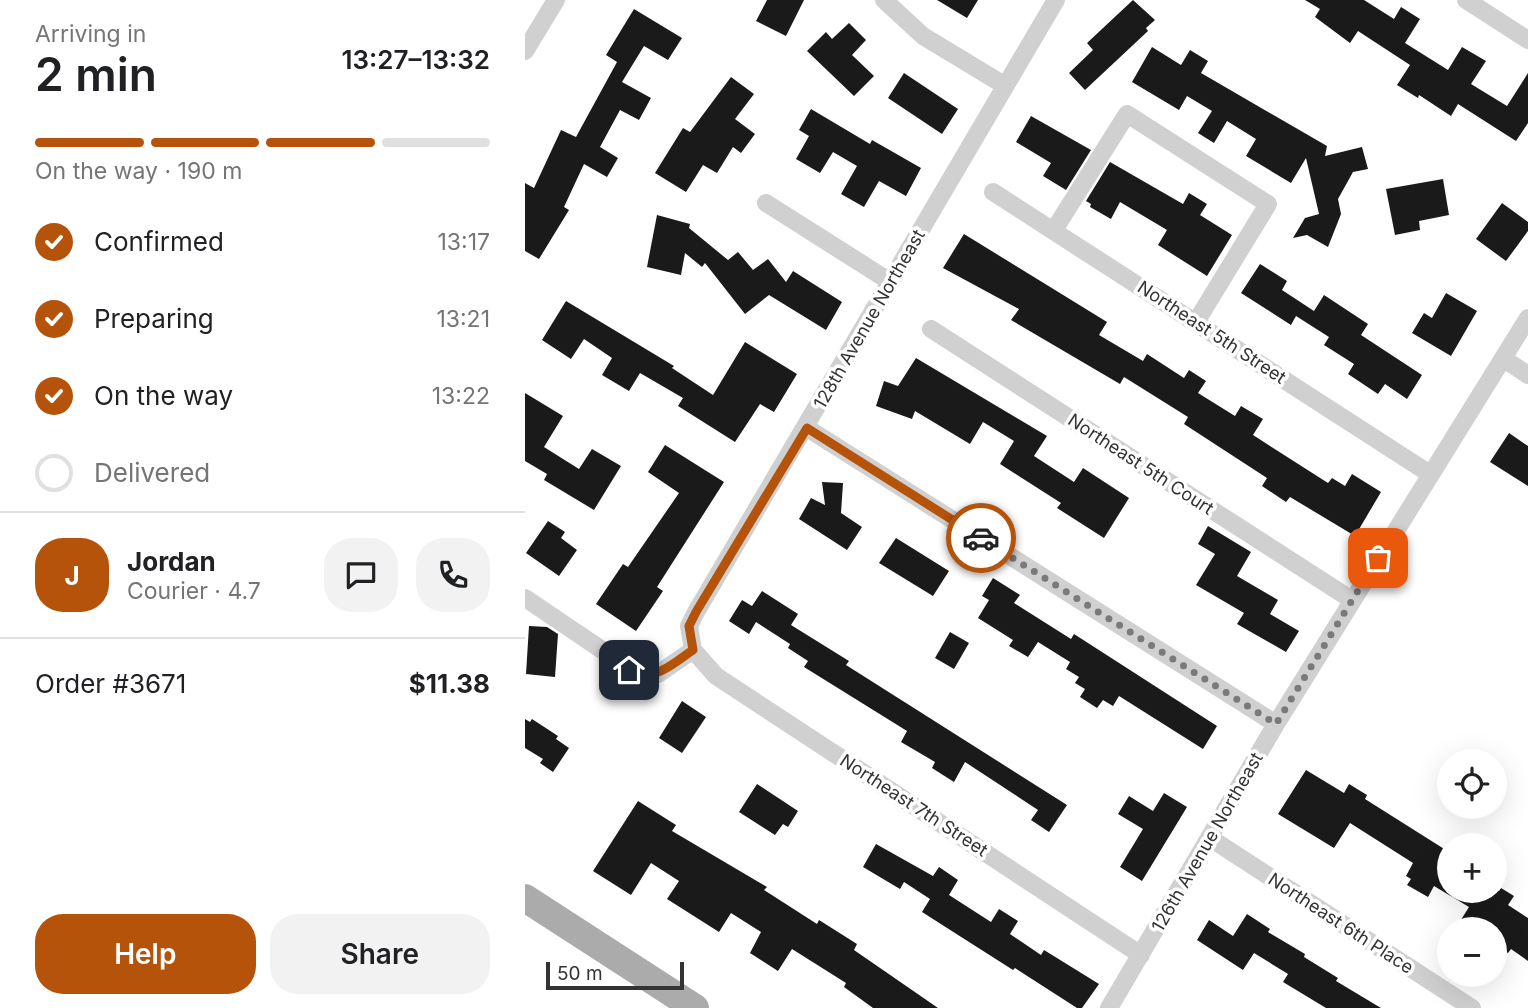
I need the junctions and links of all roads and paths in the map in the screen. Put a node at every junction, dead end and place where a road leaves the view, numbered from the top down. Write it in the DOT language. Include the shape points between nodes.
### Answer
graph roads {
  1 [pos="556,0"];
  2 [pos="884,0"];
  3 [pos="1056,0"];
  4 [pos="1466,0"];
  5 [pos="1528,40"];
  6 [pos="525,51"];
  7 [pos="1004,85"];
  8 [pos="993,192"];
  9 [pos="767,202"];
  10 [pos="1054,230"];
  11 [pos="889,281"];
  12 [pos="1528,318"];
  13 [pos="1196,321"];
  14 [pos="931,329"];
  15 [pos="1504,359"];
  16 [pos="1528,374"];
  17 [pos="807,428"];
  18 [pos="1430,474"];
  19 [pos="525,598"];
  20 [pos="1352,600"];
  21 [pos="693,650"];
  22 [pos="1276,724"];
  23 [pos="1210,838"];
  24 [pos="525,898"];
  25 [pos="1141,955"];
  26 [pos="695,1008"];
  27 [pos="1109,1008"];
  28 [pos="1472,1008"];
  1 -- 6 [label="street"];
  2 -- 7 [label="street" via="923,36"];
  3 -- 7 [label="street, 128th Avenue Northeast"];
  4 -- 5 [label="street"];
  7 -- 11 [label="street, 128th Avenue Northeast"];
  8 -- 10 [label="street, Northeast 5th Street"];
  9 -- 11 [label="street"];
  10 -- 13 [label="street, Northeast 5th Street"];
  10 -- 13 [label="street" via="1127,114 1268,204"];
  11 -- 17 [label="street, 128th Avenue Northeast"];
  12 -- 15 [label="street, 126th Avenue Northeast"];
  13 -- 18 [label="street, Northeast 5th Street"];
  14 -- 20 [label="street, Northeast 5th Court"];
  15 -- 16 [label="street"];
  15 -- 18 [label="street, 126th Avenue Northeast"];
  17 -- 21 [label="street, 128th Avenue Northeast" via="696,612 689,626"];
  17 -- 22 [label="street"];
  18 -- 20 [label="street, 126th Avenue Northeast"];
  19 -- 21 [label="street" via="639,675 658,674"];
  20 -- 22 [label="street, 126th Avenue Northeast"];
  21 -- 25 [label="street, Northeast 7th Street" via="716,676"];
  22 -- 23 [label="street, 126th Avenue Northeast"];
  23 -- 25 [label="street, 126th Avenue Northeast"];
  23 -- 28 [label="street, Northeast 6th Place"];
  24 -- 26 [label="main road"];
  25 -- 27 [label="street, 126th Avenue Northeast"];
}
